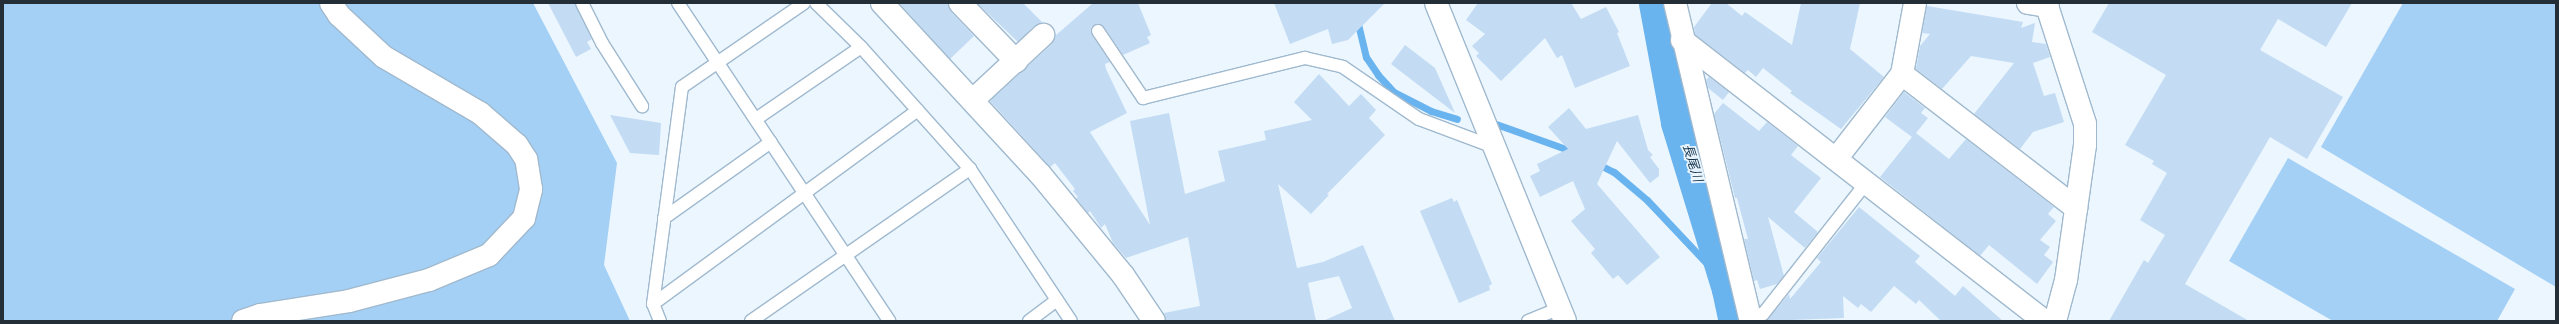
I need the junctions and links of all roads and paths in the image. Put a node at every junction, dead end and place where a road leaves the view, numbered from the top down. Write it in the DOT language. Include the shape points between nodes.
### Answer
graph roads {
  1 [pos="331,3"];
  2 [pos="582,3"];
  3 [pos="678,3"];
  4 [pos="804,3"];
  5 [pos="816,3"];
  6 [pos="882,3"];
  7 [pos="960,3"];
  8 [pos="1436,3"];
  9 [pos="1675,3"];
  10 [pos="1915,3"];
  11 [pos="2041,4"];
  12 [pos="1098,31"];
  13 [pos="1044,35"];
  14 [pos="1682,40"];
  15 [pos="860,47"];
  16 [pos="1016,61"];
  17 [pos="718,62"];
  18 [pos="1902,74"];
  19 [pos="973,100"];
  20 [pos="642,106"];
  21 [pos="918,110"];
  22 [pos="756,119"];
  23 [pos="770,142"];
  24 [pos="1494,147"];
  25 [pos="1836,159"];
  26 [pos="970,168"];
  27 [pos="1866,183"];
  28 [pos="804,193"];
  29 [pos="2076,208"];
  30 [pos="664,218"];
  31 [pos="845,255"];
  32 [pos="1057,300"];
  33 [pos="653,304"];
  34 [pos="1563,314"];
  35 [pos="1750,318"];
  36 [pos="243,321"];
  37 [pos="660,321"];
  38 [pos="751,321"];
  39 [pos="889,321"];
  40 [pos="1029,321"];
  41 [pos="1071,321"];
  42 [pos="1154,321"];
  43 [pos="1528,321"];
  44 [pos="2044,321"];
  45 [pos="2055,321"];
  1 -- 36 [label="street" via="339,15 384,57 480,113 517,145 526,159 531,189 524,218 489,255 429,280 349,300 260,315"];
  2 -- 20 [label="lane" via="602,43"];
  3 -- 17 [label="lane"];
  4 -- 17 [label="lane"];
  5 -- 15 [label="lane"];
  6 -- 19 [label="street"];
  7 -- 16 [label="street"];
  8 -- 24 [label="street"];
  9 -- 14 [label="street"];
  10 -- 18 [label="street"];
  11 -- 29 [label="street" via="2086,124 2086,145"];
  12 -- 24 [label="lane" via="1143,98 1305,58 1343,67 1419,120"];
  13 -- 16 [label="street"];
  14 -- 25 [label="street"];
  14 -- 35 [label="street"];
  15 -- 21 [label="lane"];
  15 -- 22 [label="lane"];
  16 -- 19 [label="street"];
  17 -- 22 [label="lane"];
  17 -- 30 [label="lane" via="682,86"];
  18 -- 25 [label="street"];
  18 -- 29 [label="street"];
  19 -- 42 [label="street" via="1040,174 1123,275"];
  21 -- 26 [label="lane"];
  21 -- 28 [label="lane"];
  22 -- 23 [label="lane"];
  23 -- 28 [label="lane"];
  23 -- 30 [label="lane"];
  24 -- 34 [label="street"];
  25 -- 27 [label="street"];
  26 -- 31 [label="lane"];
  26 -- 32 [label="lane"];
  27 -- 35 [label="lane" via="1763,314"];
  27 -- 44 [label="street"];
  28 -- 31 [label="lane"];
  28 -- 33 [label="lane"];
  29 -- 45 [label="street" via="2066,280"];
  30 -- 33 [label="lane"];
  31 -- 38 [label="lane"];
  31 -- 39 [label="lane"];
  32 -- 40 [label="lane"];
  32 -- 41 [label="lane"];
  33 -- 37 [label="lane"];
  34 -- 43 [label="lane"];
}
